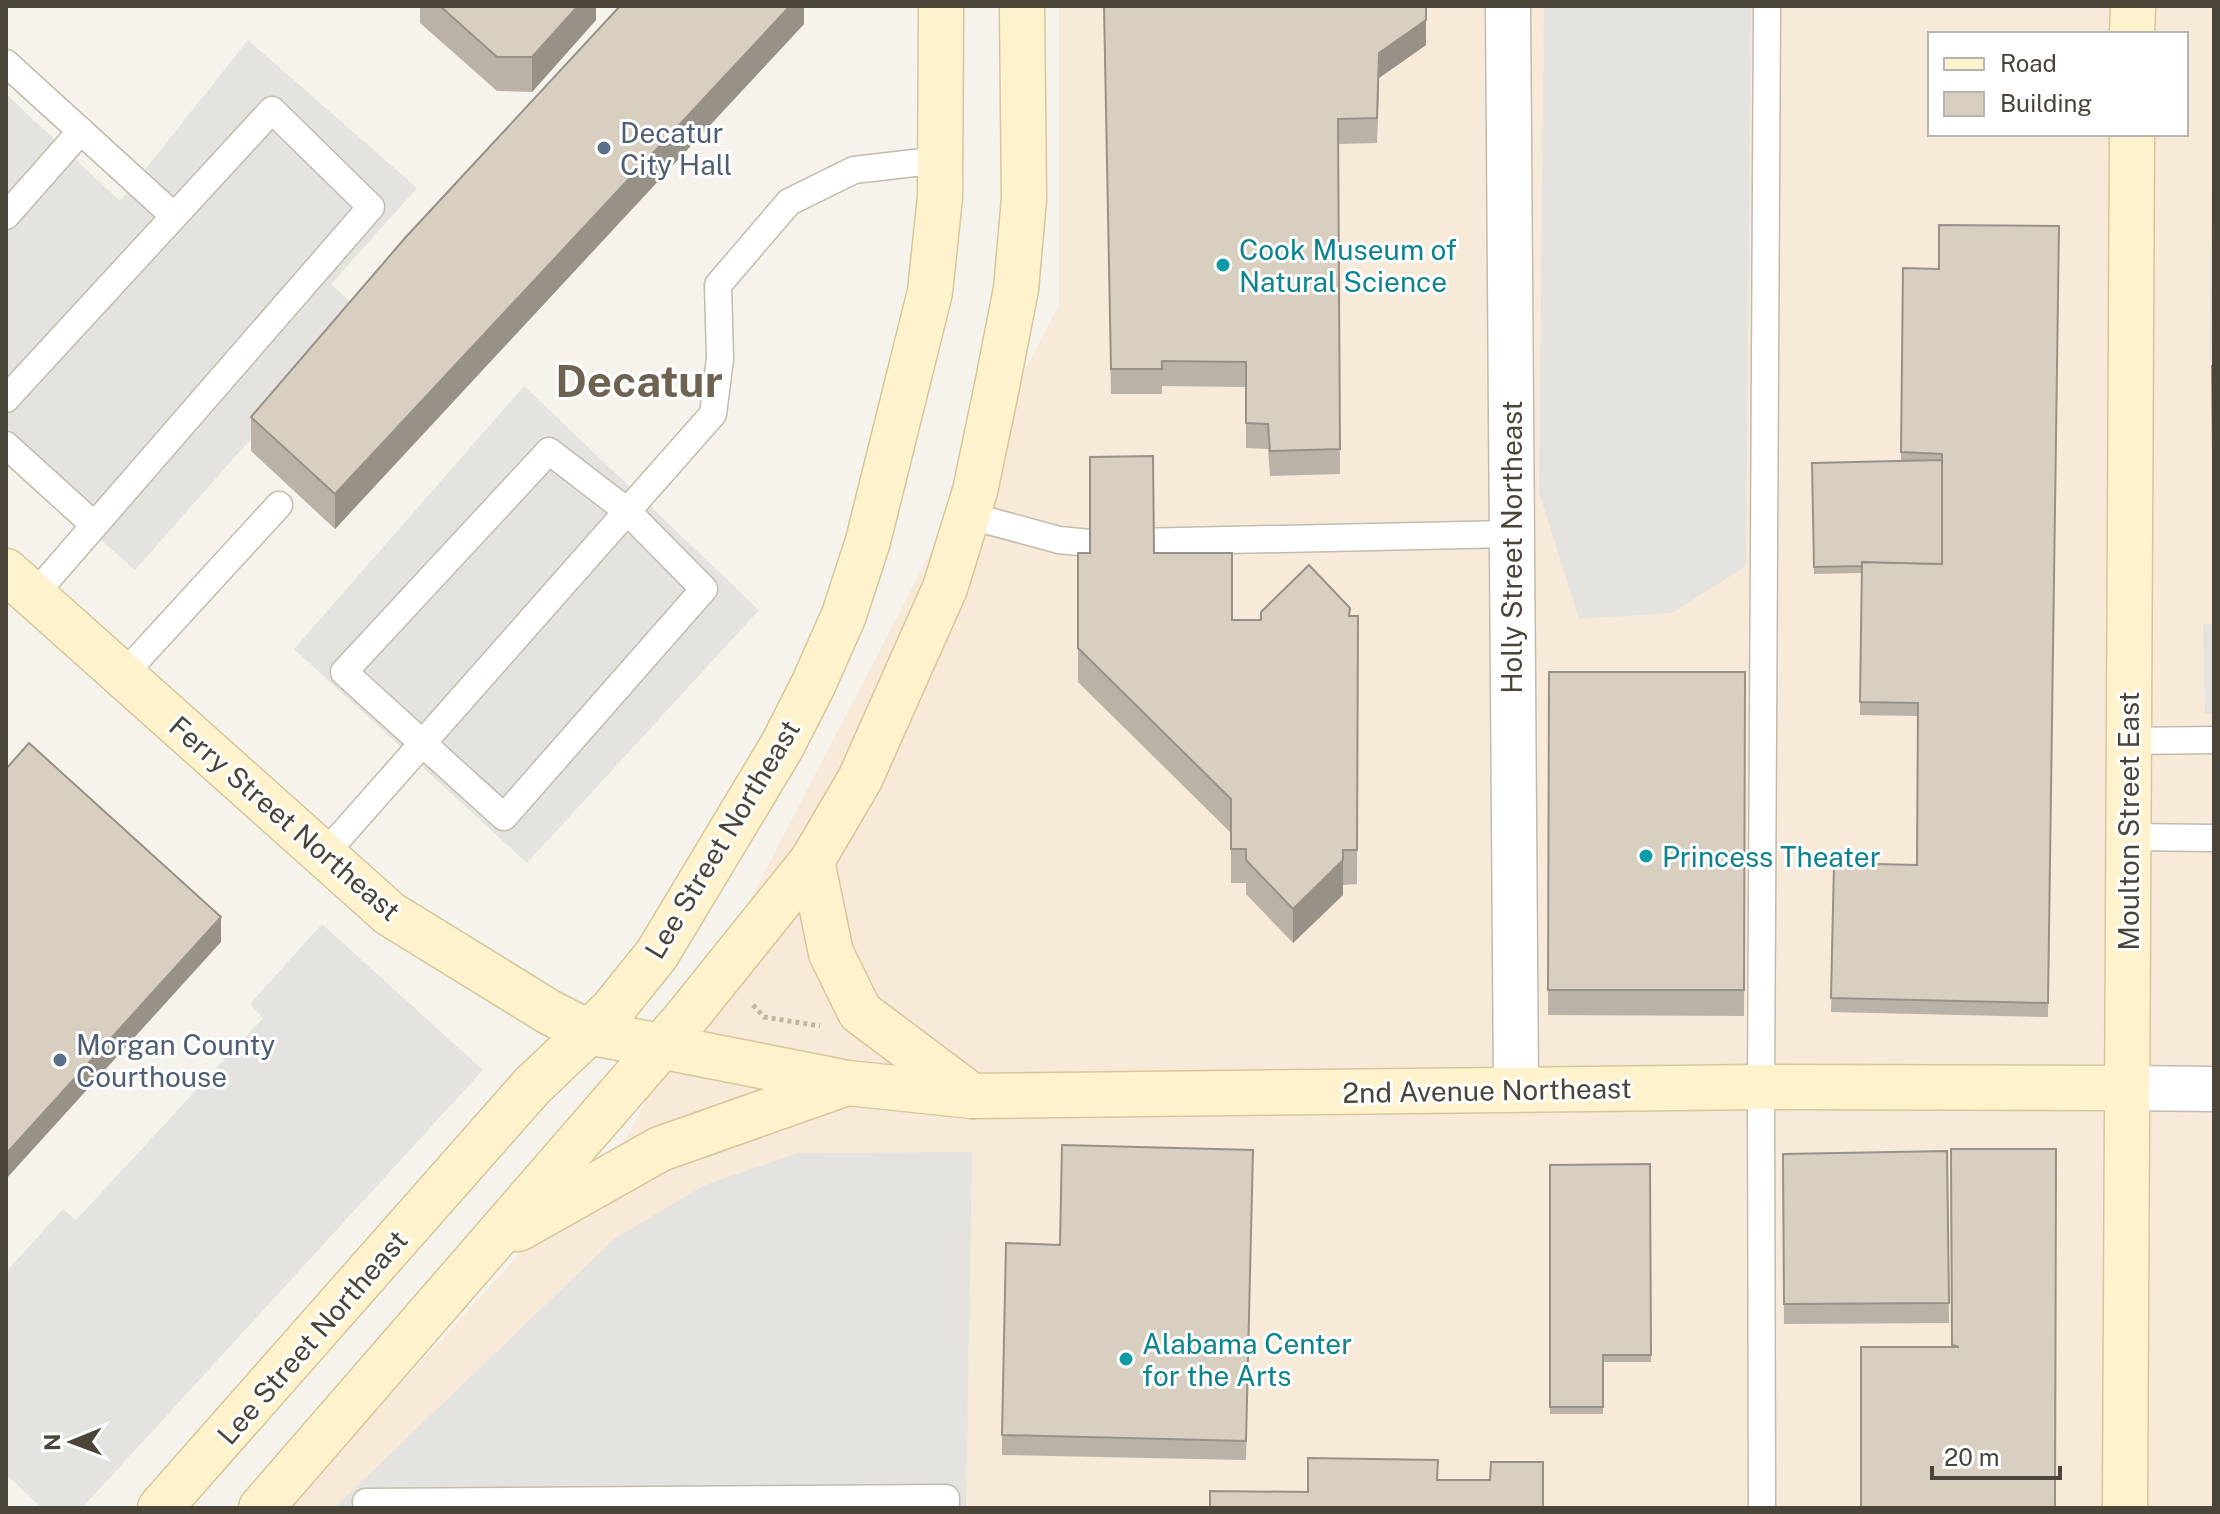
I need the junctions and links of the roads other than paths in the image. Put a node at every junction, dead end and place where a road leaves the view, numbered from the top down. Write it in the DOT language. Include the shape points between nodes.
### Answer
graph roads {
  1 [pos="941,6"];
  2 [pos="1022,6"];
  3 [pos="1508,6"];
  4 [pos="1767,6"];
  5 [pos="2133,6"];
  6 [pos="2132,32"];
  7 [pos="6,63"];
  8 [pos="81,131"];
  9 [pos="2132,136"];
  10 [pos="940,160"];
  11 [pos="6,216"];
  12 [pos="174,216"];
  13 [pos="6,399"];
  14 [pos="6,445"];
  15 [pos="279,505"];
  16 [pos="627,511"];
  17 [pos="967,515"];
  18 [pos="94,525"];
  19 [pos="1511,547"];
  20 [pos="20,583"];
  21 [pos="124,674"];
  22 [pos="2214,740"];
  23 [pos="2128,741"];
  24 [pos="422,744"];
  25 [pos="2128,837"];
  26 [pos="2214,838"];
  27 [pos="323,856"];
  28 [pos="812,861"];
  29 [pos="588,1032"];
  30 [pos="658,1048"];
  31 [pos="848,1083"];
  32 [pos="1761,1087"];
  33 [pos="2127,1088"];
  34 [pos="1516,1089"];
  35 [pos="2214,1089"];
  36 [pos="972,1096"];
  37 [pos="492,1244"];
  38 [pos="366,1502"];
  39 [pos="160,1508"];
  40 [pos="261,1508"];
  41 [pos="946,1508"];
  42 [pos="1762,1508"];
  43 [pos="2125,1508"];
  1 -- 10 [label="street, Lee Street Northeast"];
  2 -- 17 [label="street" via="1024,199 1016,289"];
  3 -- 19 [label="street, Holly Street Northeast"];
  4 -- 32 [label="lane"];
  5 -- 6 [label="street"];
  7 -- 8 [label="lane"];
  8 -- 11 [label="lane"];
  8 -- 12 [label="lane"];
  9 -- 23 [label="street, Moulton Street East"];
  10 -- 16 [label="lane" via="854,170 789,202 718,285 720,359 713,414"];
  10 -- 29 [label="street, Lee Street Northeast" via="930,292 868,541 844,615 782,746 657,954"];
  12 -- 13 [label="lane"];
  12 -- 18 [label="lane" via="272,110 371,207"];
  14 -- 18 [label="lane"];
  15 -- 21 [label="lane"];
  16 -- 24 [label="lane"];
  16 -- 24 [label="lane" via="549,451 344,672"];
  16 -- 24 [label="lane" via="704,589 504,817"];
  17 -- 19 [label="lane" via="1045,537 1090,543"];
  17 -- 28 [label="street" via="945,588 910,672 860,779"];
  18 -- 20 [label="lane"];
  19 -- 34 [label="street, Holly Street Northeast"];
  20 -- 21 [label="street, Ferry Street Northeast"];
  21 -- 27 [label="street, Ferry Street Northeast"];
  22 -- 23 [label="lane"];
  23 -- 25 [label="street, Moulton Street East"];
  24 -- 27 [label="lane"];
  25 -- 26 [label="lane"];
  25 -- 33 [label="street, Moulton Street East"];
  27 -- 29 [label="street, Ferry Street Northeast" via="390,914"];
  28 -- 30 [label="street"];
  28 -- 36 [label="street" via="831,953 860,1012"];
  29 -- 30 [label="street, Ferry Street Northeast"];
  29 -- 39 [label="street, Lee Street Northeast" via="532,1086"];
  30 -- 31 [label="street, 2nd Avenue Northeast"];
  30 -- 37 [label="street"];
  31 -- 36 [label="street, 2nd Avenue Northeast"];
  31 -- 37 [label="street" via="660,1149"];
  32 -- 33 [label="street, 2nd Avenue Northeast"];
  32 -- 34 [label="street, 2nd Avenue Northeast"];
  32 -- 42 [label="lane"];
  33 -- 35 [label="street"];
  33 -- 43 [label="street, Moulton Street East"];
  34 -- 36 [label="street, 2nd Avenue Northeast"];
  37 -- 40 [label="street"];
  38 -- 41 [label="lane" via="946,1498"];
}
